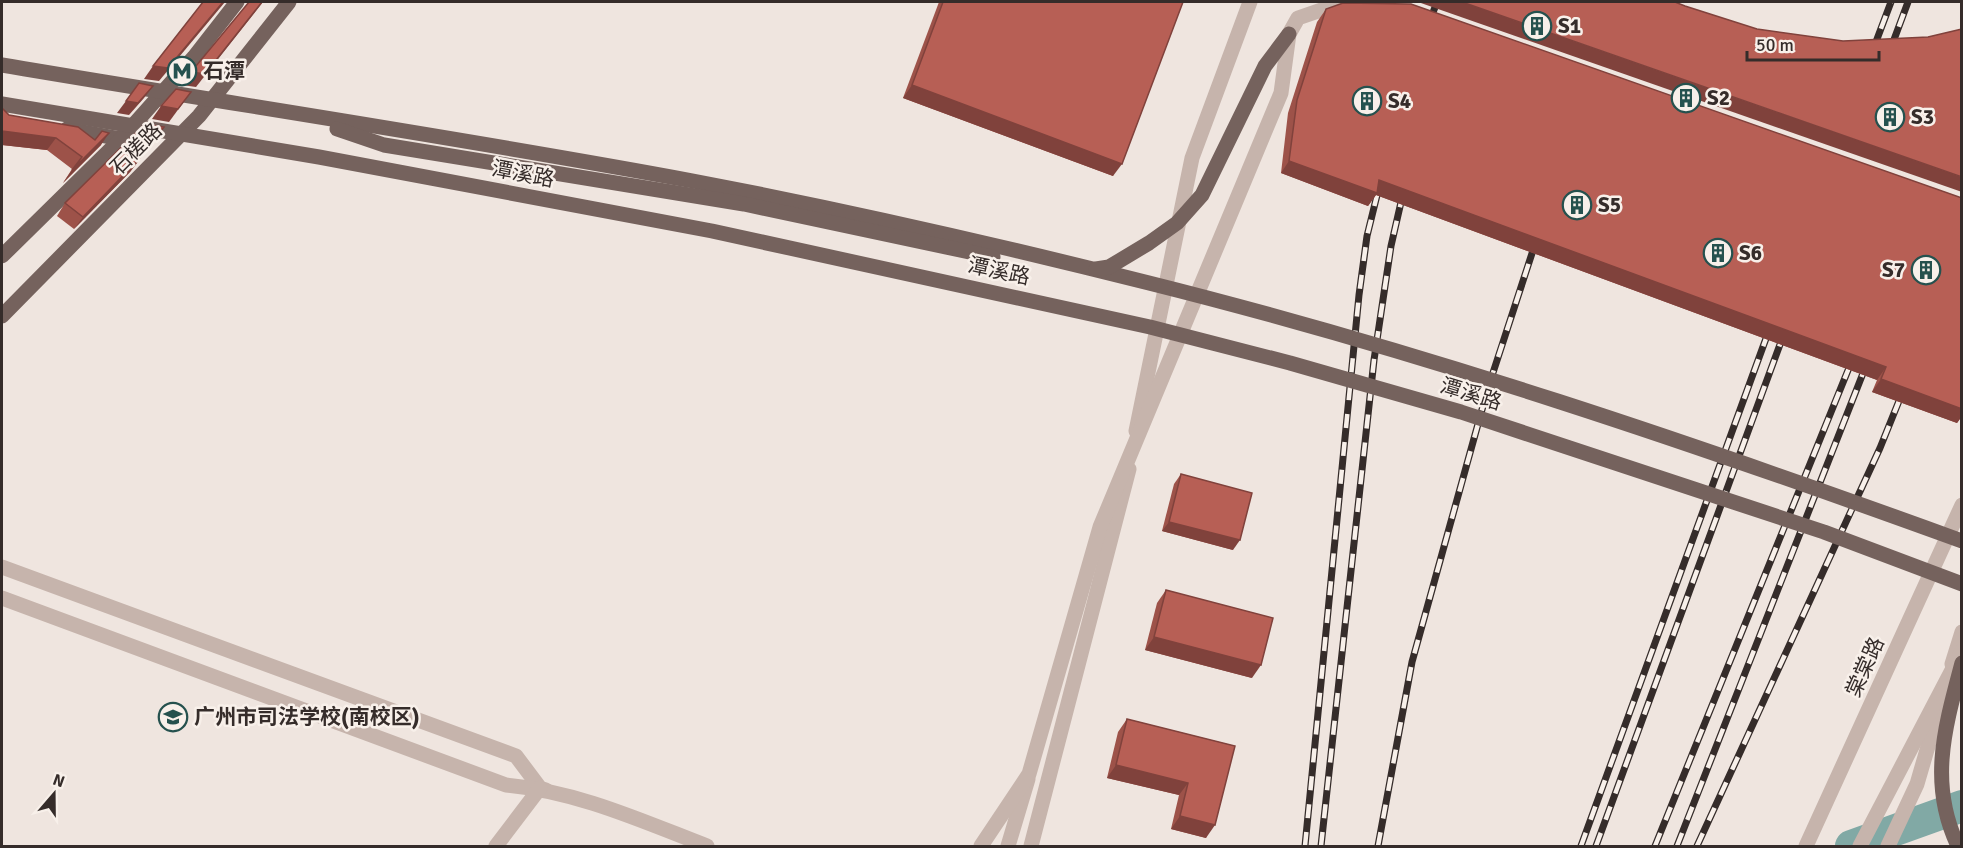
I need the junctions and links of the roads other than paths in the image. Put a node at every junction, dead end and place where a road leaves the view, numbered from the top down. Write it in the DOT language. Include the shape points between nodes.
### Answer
graph roads {
  1 [pos="237,2"];
  2 [pos="289,2"];
  3 [pos="1250,2"];
  4 [pos="1368,7"];
  5 [pos="1289,34"];
  6 [pos="2,64"];
  7 [pos="2,104"];
  8 [pos="288,113"];
  9 [pos="2,118"];
  10 [pos="121,139"];
  11 [pos="2,256"];
  12 [pos="2,316"];
  13 [pos="1962,505"];
  14 [pos="1958,522"];
  15 [pos="1962,541"];
  16 [pos="2,567"];
  17 [pos="1928,578"];
  18 [pos="1962,584"];
  19 [pos="1962,589"];
  20 [pos="2,598"];
  21 [pos="1962,632"];
  22 [pos="1962,651"];
  23 [pos="1962,663"];
  24 [pos="1962,684"];
  25 [pos="1931,736"];
  26 [pos="1029,774"];
  27 [pos="540,788"];
  28 [pos="496,846"];
  29 [pos="686,846"];
  30 [pos="707,846"];
  31 [pos="981,846"];
  32 [pos="1008,846"];
  33 [pos="1031,846"];
  34 [pos="1806,846"];
  35 [pos="1860,846"];
  36 [pos="1888,846"];
  37 [pos="1958,846"];
  1 -- 10 [label="main road, 石槎路"];
  2 -- 12 [label="main road, 石槎路" via="199,116"];
  3 -- 33 [label="street" via="1192,158 1126,482"];
  4 -- 5 [label="street, bridge" via="1332,6 1298,18"];
  5 -- 8 [label="main road, bridge" via="1265,66 1202,195 1177,223 1149,243 1109,267 1084,272 1060,271 744,204 384,144"];
  5 -- 26 [label="street, bridge" via="1281,93 1100,527"];
  6 -- 8 [label="main road, 潭溪路, bridge"];
  7 -- 18 [label="main road, 潭溪路, bridge" via="319,157 701,229 1150,327 1461,412 1824,532"];
  8 -- 15 [label="main road, 潭溪路, bridge" via="692,181 1150,283 1482,377 1699,447"];
  9 -- 10 [label="main road"];
  10 -- 11 [label="main road, 石槎路"];
  13 -- 14 [label="street, 棠棠路"];
  14 -- 17 [label="street, 棠棠路"];
  16 -- 27 [label="street" via="516,756"];
  17 -- 19 [label="street"];
  17 -- 34 [label="street, 棠棠路"];
  20 -- 27 [label="street" via="506,784"];
  21 -- 25 [label="street"];
  22 -- 35 [label="street, bridge"];
  23 -- 37 [label="main road, bridge" via="1941,752 1942,801"];
  24 -- 25 [label="street"];
  25 -- 36 [label="street" via="1917,784"];
  26 -- 31 [label="street, bridge"];
  26 -- 32 [label="street, bridge"];
  27 -- 28 [label="street"];
  27 -- 29 [label="street"];
  27 -- 30 [label="street" via="623,813"];
}
